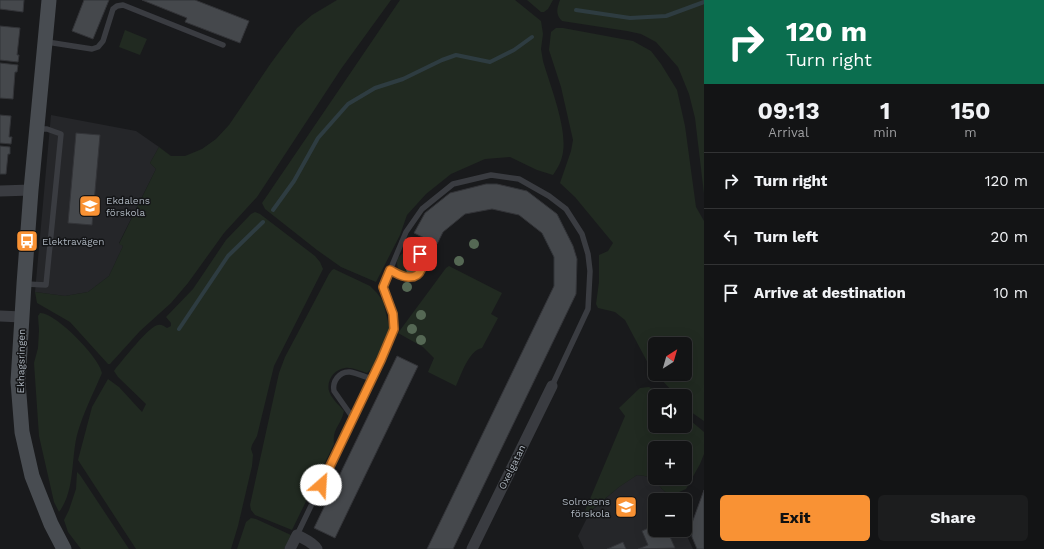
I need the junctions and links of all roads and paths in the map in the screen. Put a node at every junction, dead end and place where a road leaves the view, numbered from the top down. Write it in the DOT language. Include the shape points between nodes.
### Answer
graph roads {
  1 [pos="49,0"];
  2 [pos="45,41"];
  3 [pos="223,45"];
  4 [pos="36,129"];
  5 [pos="31,190"];
  6 [pos="0,191"];
  7 [pos="402,242"];
  8 [pos="390,270"];
  9 [pos="24,284"];
  10 [pos="0,316"];
  11 [pos="22,317"];
  12 [pos="372,379"];
  13 [pos="552,386"];
  14 [pos="353,418"];
  15 [pos="297,535"];
  16 [pos="64,549"];
  17 [pos="290,549"];
  18 [pos="317,549"];
  19 [pos="472,549"];
  1 -- 2 [label="street, Ekhagsringen"];
  2 -- 3 [label="lane" via="98,48 113,9 123,5"];
  2 -- 4 [label="street, Ekhagsringen"];
  4 -- 5 [label="street, Ekhagsringen"];
  4 -- 9 [label="lane" via="47,129 61,134 46,285"];
  5 -- 6 [label="street"];
  5 -- 9 [label="street, Ekhagsringen"];
  7 -- 8 [label="lane"];
  7 -- 8 [label="lane" via="420,254 422,268 418,274 407,278"];
  7 -- 13 [label="lane" via="422,209 453,184 491,175 519,178 566,209 582,234 588,254 590,289 588,309"];
  8 -- 12 [label="lane" via="383,287 393,314 394,329"];
  9 -- 11 [label="street, Ekhagsringen"];
  10 -- 11 [label="street"];
  11 -- 16 [label="street, Ekhagsringen" via="18,382 22,432 32,476"];
  12 -- 14 [label="lane"];
  12 -- 14 [label="lane" via="346,372 334,382 334,392"];
  13 -- 19 [label="street, Oxelgatan"];
  14 -- 15 [label="lane"];
  15 -- 17 [label="street"];
  15 -- 18 [label="street" via="310,541"];
}
